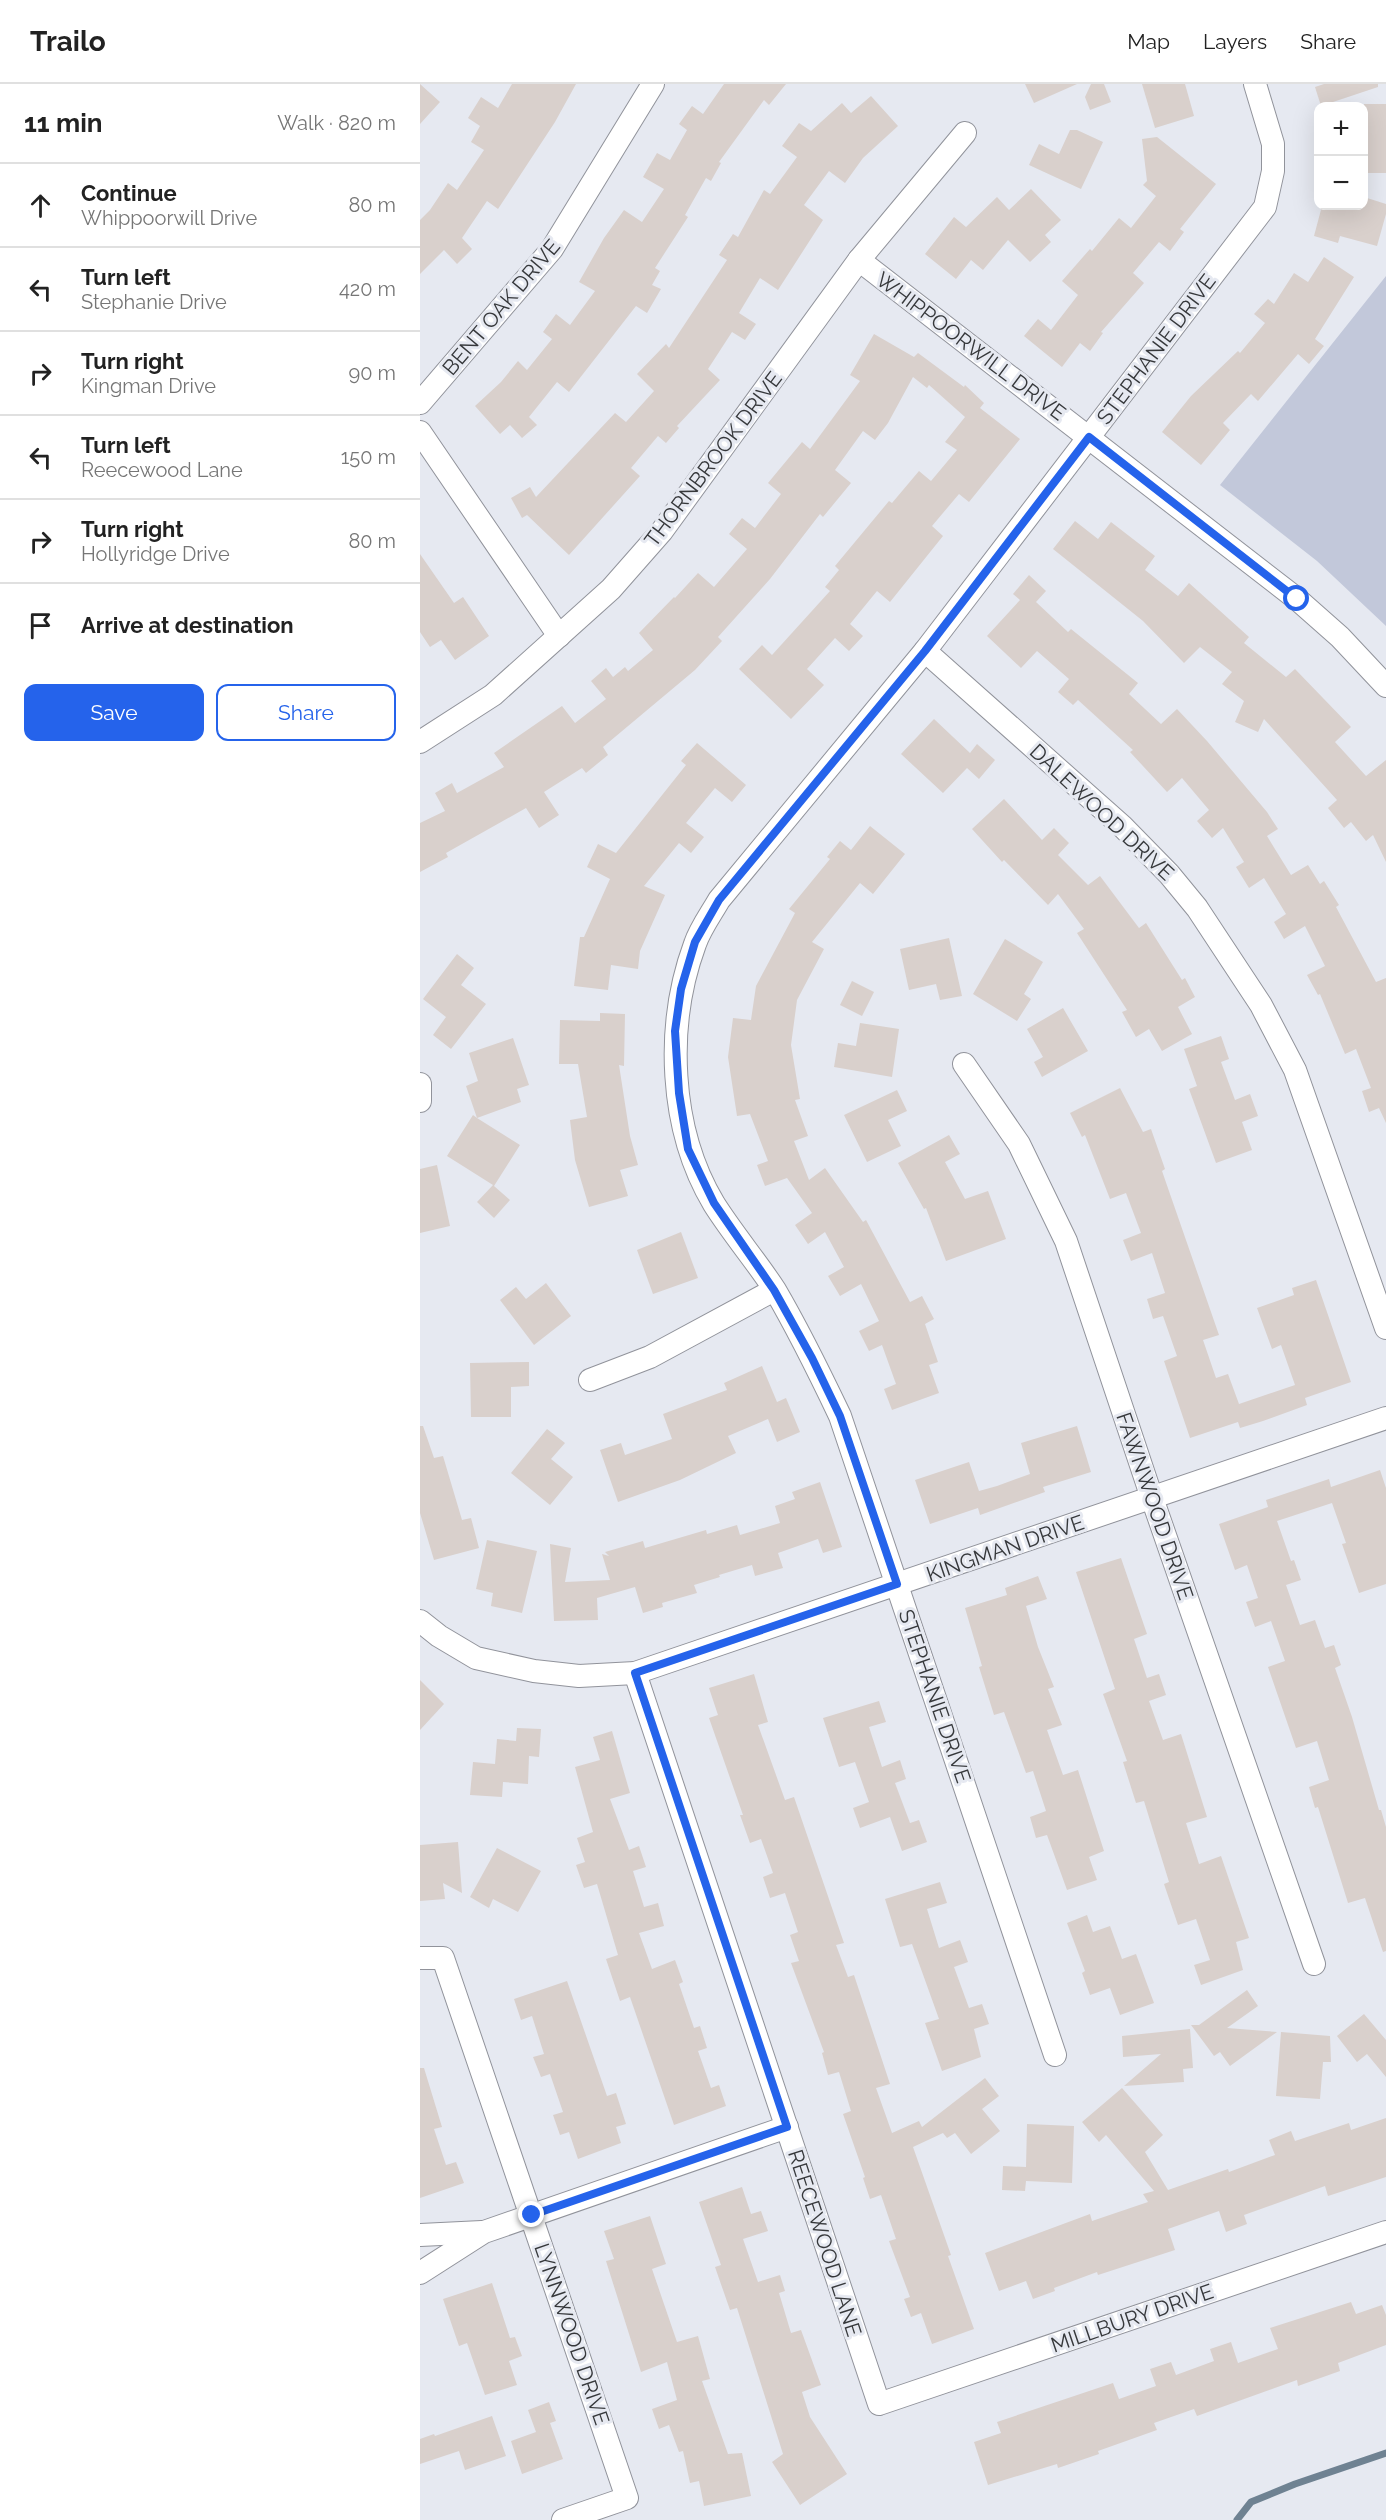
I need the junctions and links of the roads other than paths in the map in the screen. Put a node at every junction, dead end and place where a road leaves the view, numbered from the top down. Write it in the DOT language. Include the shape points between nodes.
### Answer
graph roads {
  1 [pos="653,84"];
  2 [pos="1255,84"];
  3 [pos="965,133"];
  4 [pos="859,260"];
  5 [pos="420,403"];
  6 [pos="420,432"];
  7 [pos="1089,437"];
  8 [pos="559,636"];
  9 [pos="925,651"];
  10 [pos="1386,686"];
  11 [pos="420,742"];
  12 [pos="964,1064"];
  13 [pos="420,1084"];
  14 [pos="420,1101"];
  15 [pos="774,1290"];
  16 [pos="1386,1328"];
  17 [pos="590,1380"];
  18 [pos="1386,1418"];
  19 [pos="1152,1498"];
  20 [pos="897,1584"];
  21 [pos="420,1621"];
  22 [pos="635,1673"];
  23 [pos="420,1958"];
  24 [pos="1314,1964"];
  25 [pos="1055,2055"];
  26 [pos="787,2127"];
  27 [pos="532,2215"];
  28 [pos="484,2232"];
  29 [pos="1386,2232"];
  30 [pos="420,2235"];
  31 [pos="420,2273"];
  32 [pos="879,2404"];
  33 [pos="564,2520"];
  1 -- 5 [label="street, BENT OAK DRIVE" via="552,249"];
  2 -- 7 [label="street, STEPHANIE DRIVE" via="1273,144 1273,171 1265,207"];
  3 -- 4 [label="street, THORNBROOK DRIVE"];
  4 -- 7 [label="street, WHIPPOORWILL DRIVE"];
  4 -- 8 [label="street, THORNBROOK DRIVE" via="662,531 611,589"];
  6 -- 8 [label="street"];
  7 -- 9 [label="street, STEPHANIE DRIVE"];
  7 -- 10 [label="street, WHIPPOORWILL DRIVE" via="1297,599"];
  8 -- 11 [label="street, THORNBROOK DRIVE" via="493,696"];
  9 -- 15 [label="street, STEPHANIE DRIVE" via="719,900 695,942 681,989 675,1031 688,1149 714,1203"];
  9 -- 16 [label="street, DALEWOOD DRIVE" via="1122,826 1197,908 1261,1005 1295,1070"];
  12 -- 19 [label="street, FAWNWOOD DRIVE" via="1019,1144 1066,1241"];
  13 -- 14 [label="street"];
  15 -- 17 [label="street" via="650,1357"];
  15 -- 20 [label="street, STEPHANIE DRIVE" via="840,1416"];
  18 -- 19 [label="street, KINGMAN DRIVE"];
  19 -- 20 [label="street, KINGMAN DRIVE"];
  19 -- 24 [label="street, FAWNWOOD DRIVE"];
  20 -- 22 [label="street, KINGMAN DRIVE"];
  20 -- 25 [label="street, STEPHANIE DRIVE"];
  21 -- 22 [label="street, KINGMAN DRIVE" via="476,1658 568,1675"];
  22 -- 26 [label="street, REECEWOOD LANE"];
  23 -- 27 [label="street, LYNNWOOD DRIVE" via="443,1958"];
  26 -- 27 [label="street"];
  26 -- 32 [label="street, REECEWOOD LANE"];
  27 -- 28 [label="street"];
  27 -- 33 [label="street, LYNNWOOD DRIVE" via="627,2498"];
  28 -- 30 [label="street"];
  28 -- 31 [label="street"];
  29 -- 32 [label="street, MILLBURY DRIVE"];
}
